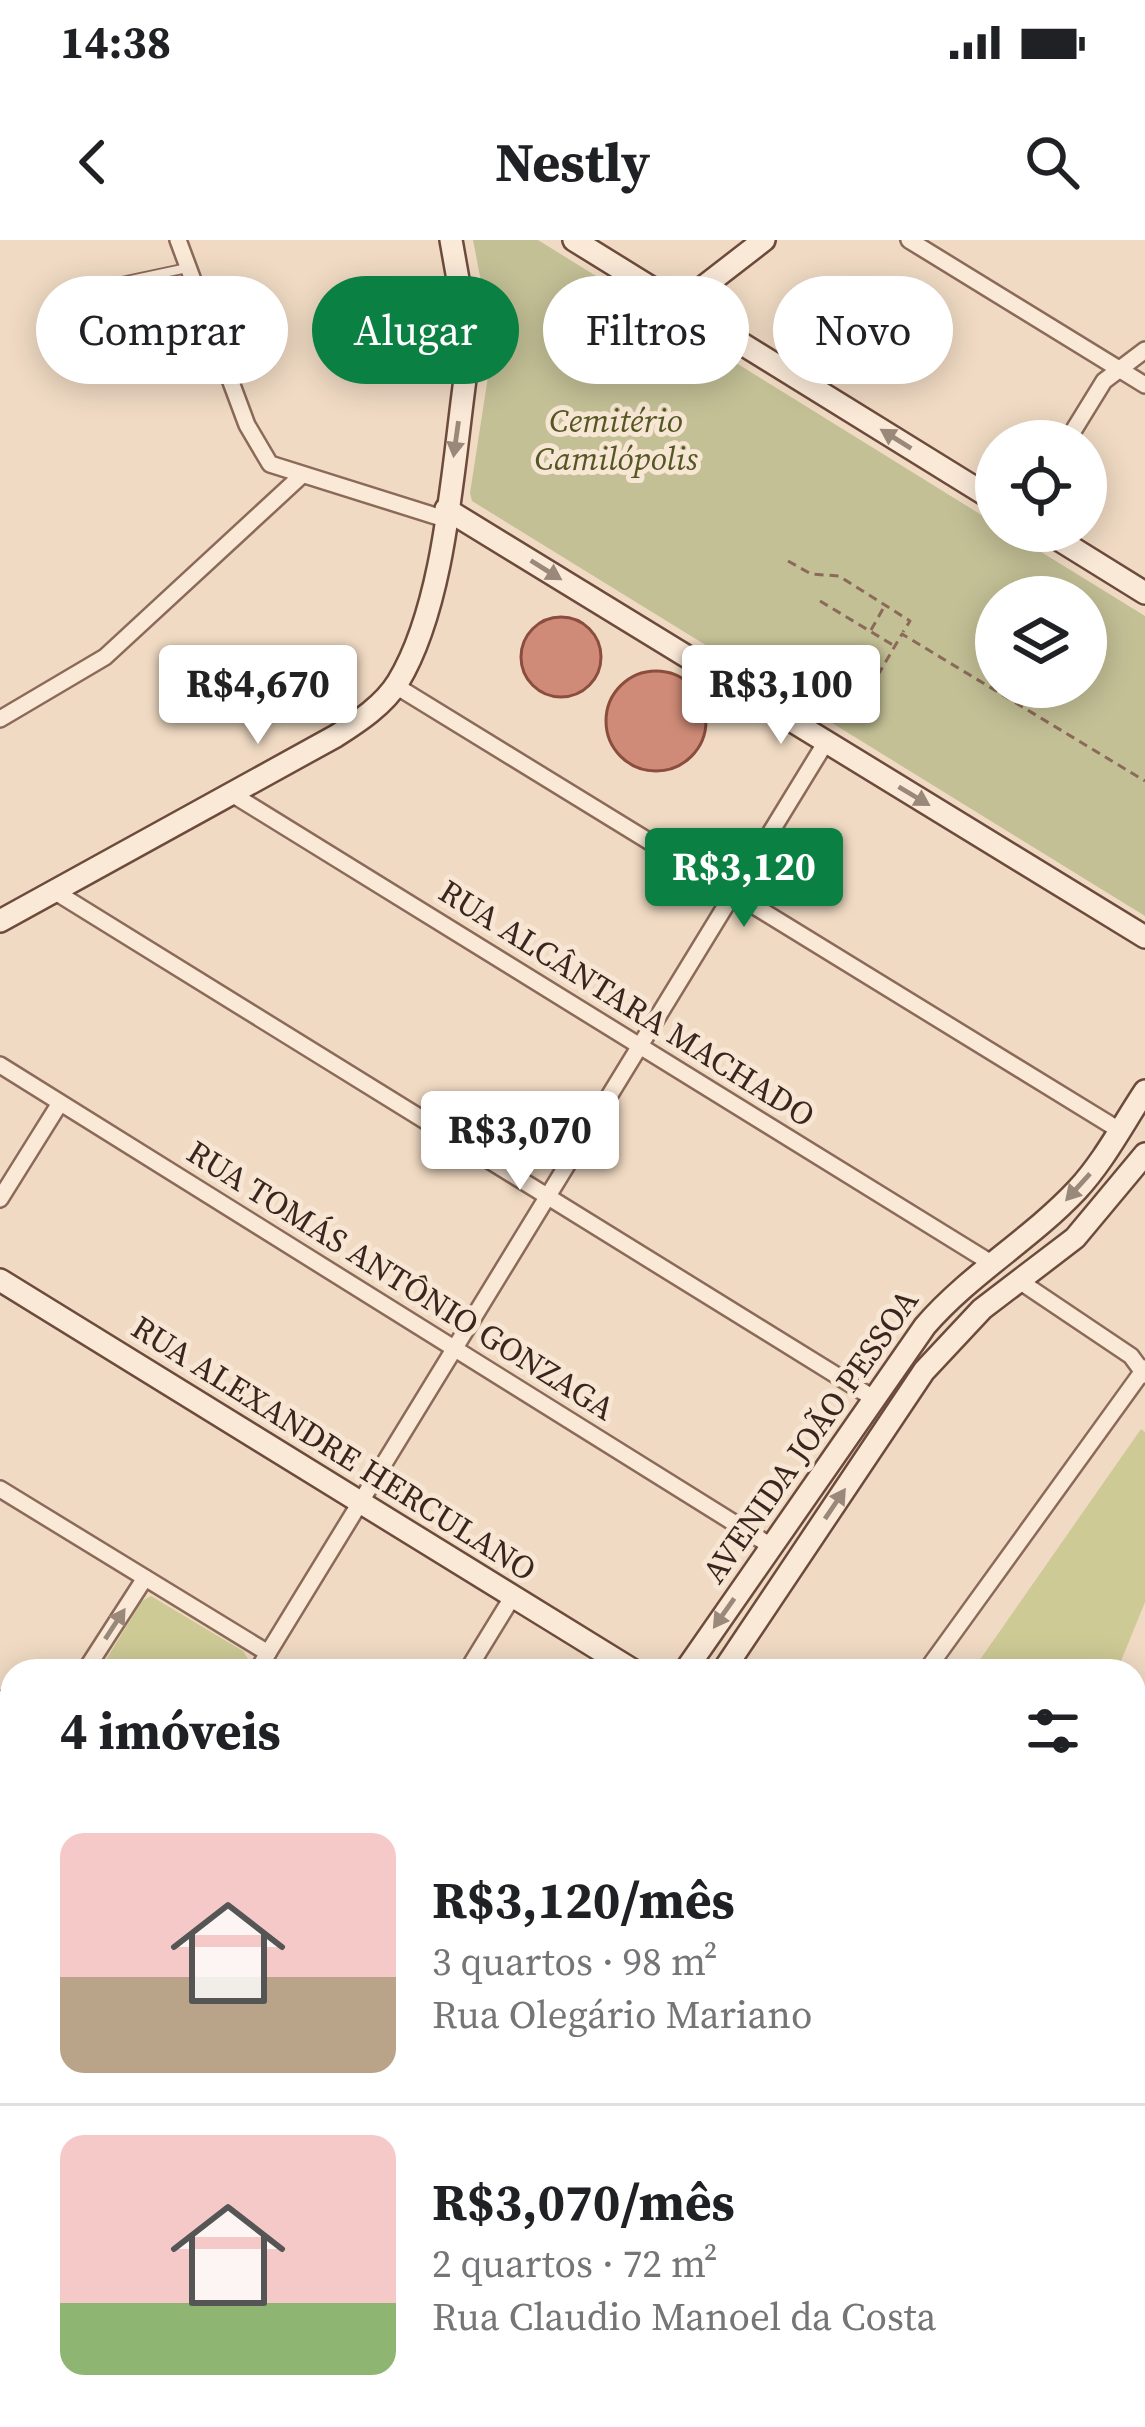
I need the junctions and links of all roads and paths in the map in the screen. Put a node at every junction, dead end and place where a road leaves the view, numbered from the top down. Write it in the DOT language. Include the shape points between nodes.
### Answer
graph roads {
  1 [pos="178,240"];
  2 [pos="451,240"];
  3 [pos="574,240"];
  4 [pos="596,240"];
  5 [pos="764,240"];
  6 [pos="909,240"];
  7 [pos="611,263"];
  8 [pos="189,268"];
  9 [pos="151,276"];
  10 [pos="632,276"];
  11 [pos="717,276"];
  12 [pos="749,348"];
  13 [pos="1145,350"];
  14 [pos="1120,370"];
  15 [pos="1145,385"];
  16 [pos="1080,420"];
  17 [pos="301,476"];
  18 [pos="975,488"];
  19 [pos="446,514"];
  20 [pos="1079,552"];
  21 [pos="788,560"];
  22 [pos="1145,592"];
  23 [pos="820,601"];
  24 [pos="885,606"];
  25 [pos="870,631"];
  26 [pos="902,634"];
  27 [pos="895,646"];
  28 [pos="396,686"];
  29 [pos="854,713"];
  30 [pos="0,719"];
  31 [pos="826,742"];
  32 [pos="1145,781"];
  33 [pos="232,794"];
  34 [pos="54,892"];
  35 [pos="734,893"];
  36 [pos="0,921"];
  37 [pos="1145,937"];
  38 [pos="640,1046"];
  39 [pos="0,1065"];
  40 [pos="1145,1091"];
  41 [pos="60,1103"];
  42 [pos="1119,1130"];
  43 [pos="1145,1154"];
  44 [pos="547,1198"];
  45 [pos="0,1199"];
  46 [pos="991,1263"];
  47 [pos="0,1280"];
  48 [pos="1018,1280"];
  49 [pos="454,1348"];
  50 [pos="1144,1372"];
  51 [pos="873,1398"];
  52 [pos="0,1490"];
  53 [pos="360,1502"];
  54 [pos="771,1546"];
  55 [pos="145,1578"];
  56 [pos="513,1596"];
  57 [pos="268,1653"];
  58 [pos="93,1659"];
  59 [pos="264,1659"];
  60 [pos="474,1659"];
  61 [pos="615,1659"];
  62 [pos="693,1659"];
  63 [pos="731,1659"];
  64 [pos="935,1659"];
  1 -- 8 [label="street"];
  2 -- 19 [label="main road, one-way" via="468,355"];
  3 -- 7 [label="main road"];
  4 -- 7 [label="street"];
  5 -- 11 [label="main road"];
  6 -- 14 [label="street"];
  7 -- 10 [label="main road"];
  8 -- 9 [label="lane"];
  8 -- 17 [label="street" via="247,425 270,464"];
  18 -- 12 [label="main road, one-way"];
  13 -- 14 [label="street"];
  14 -- 15 [label="street"];
  14 -- 16 [label="street"];
  17 -- 19 [label="street"];
  17 -- 30 [label="street" via="105,657"];
  19 -- 28 [label="main road" via="425,618"];
  19 -- 31 [label="main road, one-way"];
  20 -- 22 [label="main road"];
  21 -- 24 [label="path" via="811,574 839,576"];
  23 -- 25 [label="path"];
  24 -- 25 [label="path"];
  24 -- 26 [label="path" via="910,621"];
  25 -- 27 [label="path"];
  26 -- 27 [label="path"];
  26 -- 32 [label="path"];
  27 -- 29 [label="path"];
  28 -- 33 [label="main road" via="358,722"];
  28 -- 35 [label="street"];
  31 -- 35 [label="street"];
  31 -- 37 [label="main road, one-way"];
  33 -- 34 [label="main road"];
  33 -- 38 [label="street, RUA ALCÂNTARA MACHADO"];
  34 -- 36 [label="main road"];
  34 -- 44 [label="street"];
  35 -- 38 [label="street"];
  35 -- 42 [label="street"];
  38 -- 44 [label="street"];
  38 -- 46 [label="street, RUA ALCÂNTARA MACHADO"];
  39 -- 41 [label="street, RUA TOMÁS ANTÔNIO GONZAGA"];
  40 -- 42 [label="main road, AVENIDA JOÃO PESSOA"];
  41 -- 45 [label="street"];
  41 -- 49 [label="street, RUA TOMÁS ANTÔNIO GONZAGA"];
  42 -- 46 [label="main road, AVENIDA JOÃO PESSOA, one-way" via="1079,1188"];
  43 -- 48 [label="main road, AVENIDA JOÃO PESSOA" via="1075,1238"];
  44 -- 49 [label="street"];
  44 -- 51 [label="street"];
  46 -- 51 [label="main road, AVENIDA JOÃO PESSOA" via="950,1296"];
  47 -- 53 [label="main road, RUA ALEXANDRE HERCULANO"];
  48 -- 50 [label="street"];
  63 -- 48 [label="main road, AVENIDA JOÃO PESSOA, one-way" via="924,1371"];
  49 -- 53 [label="street"];
  49 -- 54 [label="street, RUA TOMÁS ANTÔNIO GONZAGA"];
  50 -- 64 [label="street"];
  51 -- 54 [label="main road, AVENIDA JOÃO PESSOA"];
  52 -- 55 [label="street"];
  53 -- 56 [label="main road, RUA ALEXANDRE HERCULANO"];
  53 -- 57 [label="street"];
  54 -- 62 [label="main road, AVENIDA JOÃO PESSOA, one-way"];
  55 -- 57 [label="street"];
  58 -- 55 [label="street, one-way"];
  56 -- 60 [label="street"];
  56 -- 61 [label="main road, RUA ALEXANDRE HERCULANO"];
  57 -- 59 [label="street"];
}
